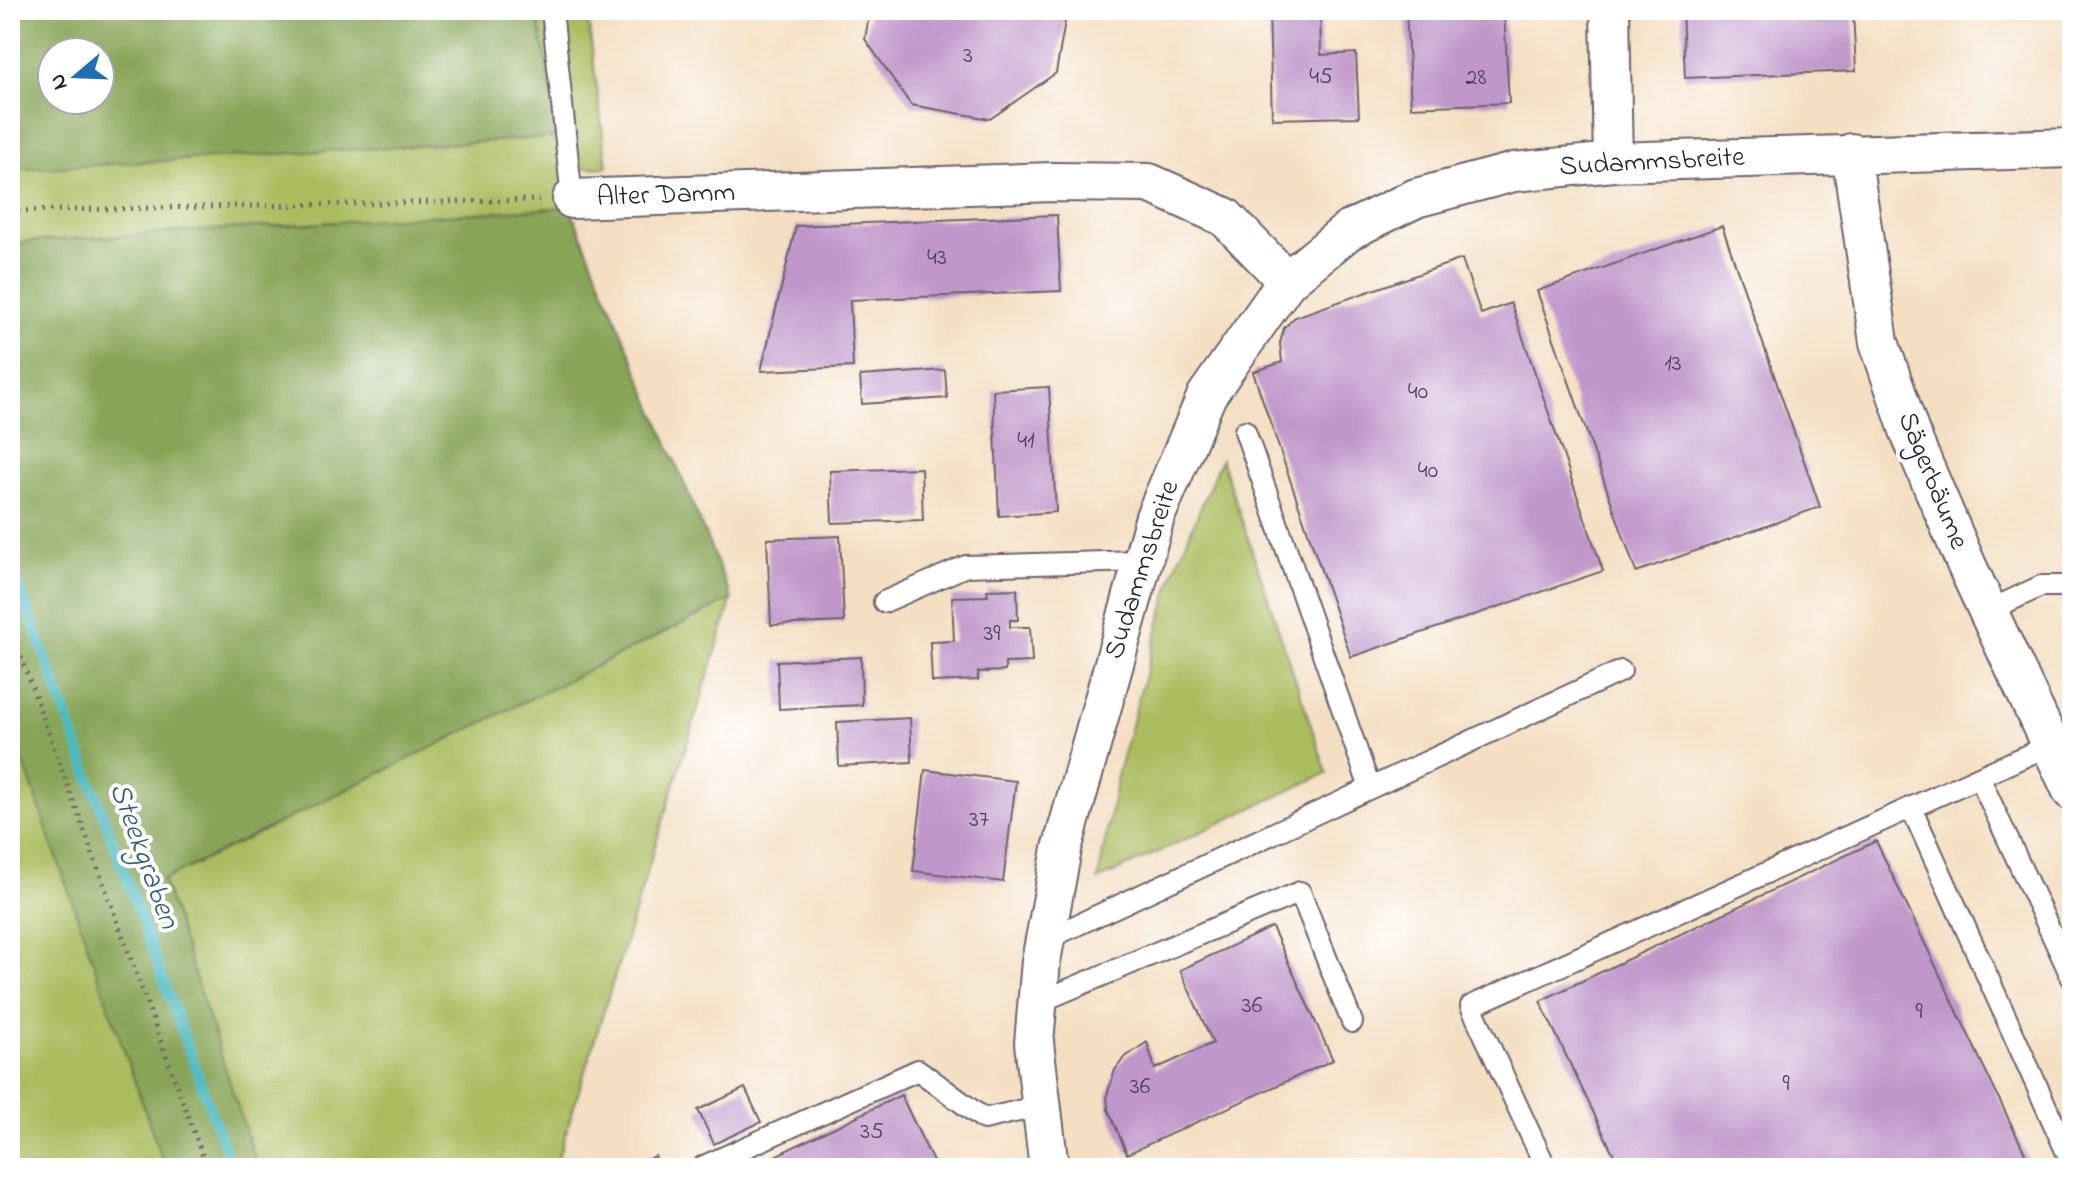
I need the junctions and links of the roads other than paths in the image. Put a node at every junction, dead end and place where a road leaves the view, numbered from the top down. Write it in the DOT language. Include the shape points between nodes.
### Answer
graph roads {
  1 [pos="552,10"];
  2 [pos="1610,10"];
  3 [pos="2072,148"];
  4 [pos="1851,153"];
  5 [pos="1613,162"];
  6 [pos="572,199"];
  7 [pos="1287,281"];
  8 [pos="1245,431"];
  9 [pos="1142,561"];
  10 [pos="2072,586"];
  11 [pos="884,602"];
  12 [pos="1988,611"];
  13 [pos="1621,671"];
  14 [pos="2050,745"];
  15 [pos="1979,777"];
  16 [pos="1370,788"];
  17 [pos="2072,791"];
  18 [pos="1911,807"];
  19 [pos="1045,940"];
  20 [pos="2072,978"];
  21 [pos="1037,1003"];
  22 [pos="1352,1022"];
  23 [pos="1040,1106"];
  24 [pos="2072,1164"];
  25 [pos="704,1166"];
  26 [pos="1049,1168"];
  27 [pos="1546,1168"];
  1 -- 6 [label="lane"];
  2 -- 5 [label="street"];
  3 -- 4 [label="street, Sudammsbreite"];
  4 -- 5 [label="street, Sudammsbreite"];
  4 -- 12 [label="street, Sägerbäume" via="1879,342 1910,433"];
  5 -- 7 [label="street, Sudammsbreite" via="1514,172 1416,198 1348,231"];
  6 -- 7 [label="street, Alter Damm" via="1149,183 1225,217"];
  7 -- 9 [label="street, Sudammsbreite" via="1207,395"];
  8 -- 16 [label="lane"];
  9 -- 11 [label="lane" via="966,566"];
  9 -- 19 [label="street, Sudammsbreite" via="1062,849"];
  10 -- 12 [label="lane" via="2041,586"];
  12 -- 14 [label="street, Sägerbäume"];
  13 -- 16 [label="lane"];
  14 -- 15 [label="lane"];
  14 -- 17 [label="street, Sägerbäume"];
  15 -- 18 [label="lane"];
  15 -- 20 [label="lane"];
  16 -- 19 [label="lane"];
  18 -- 24 [label="lane"];
  18 -- 27 [label="lane" via="1471,1006"];
  19 -- 21 [label="street, Sudammsbreite"];
  21 -- 22 [label="lane" via="1300,892"];
  21 -- 23 [label="street, Sudammsbreite" via="1034,1043"];
  23 -- 25 [label="lane" via="984,1119 918,1070"];
  23 -- 26 [label="street, Sudammsbreite"];
}
